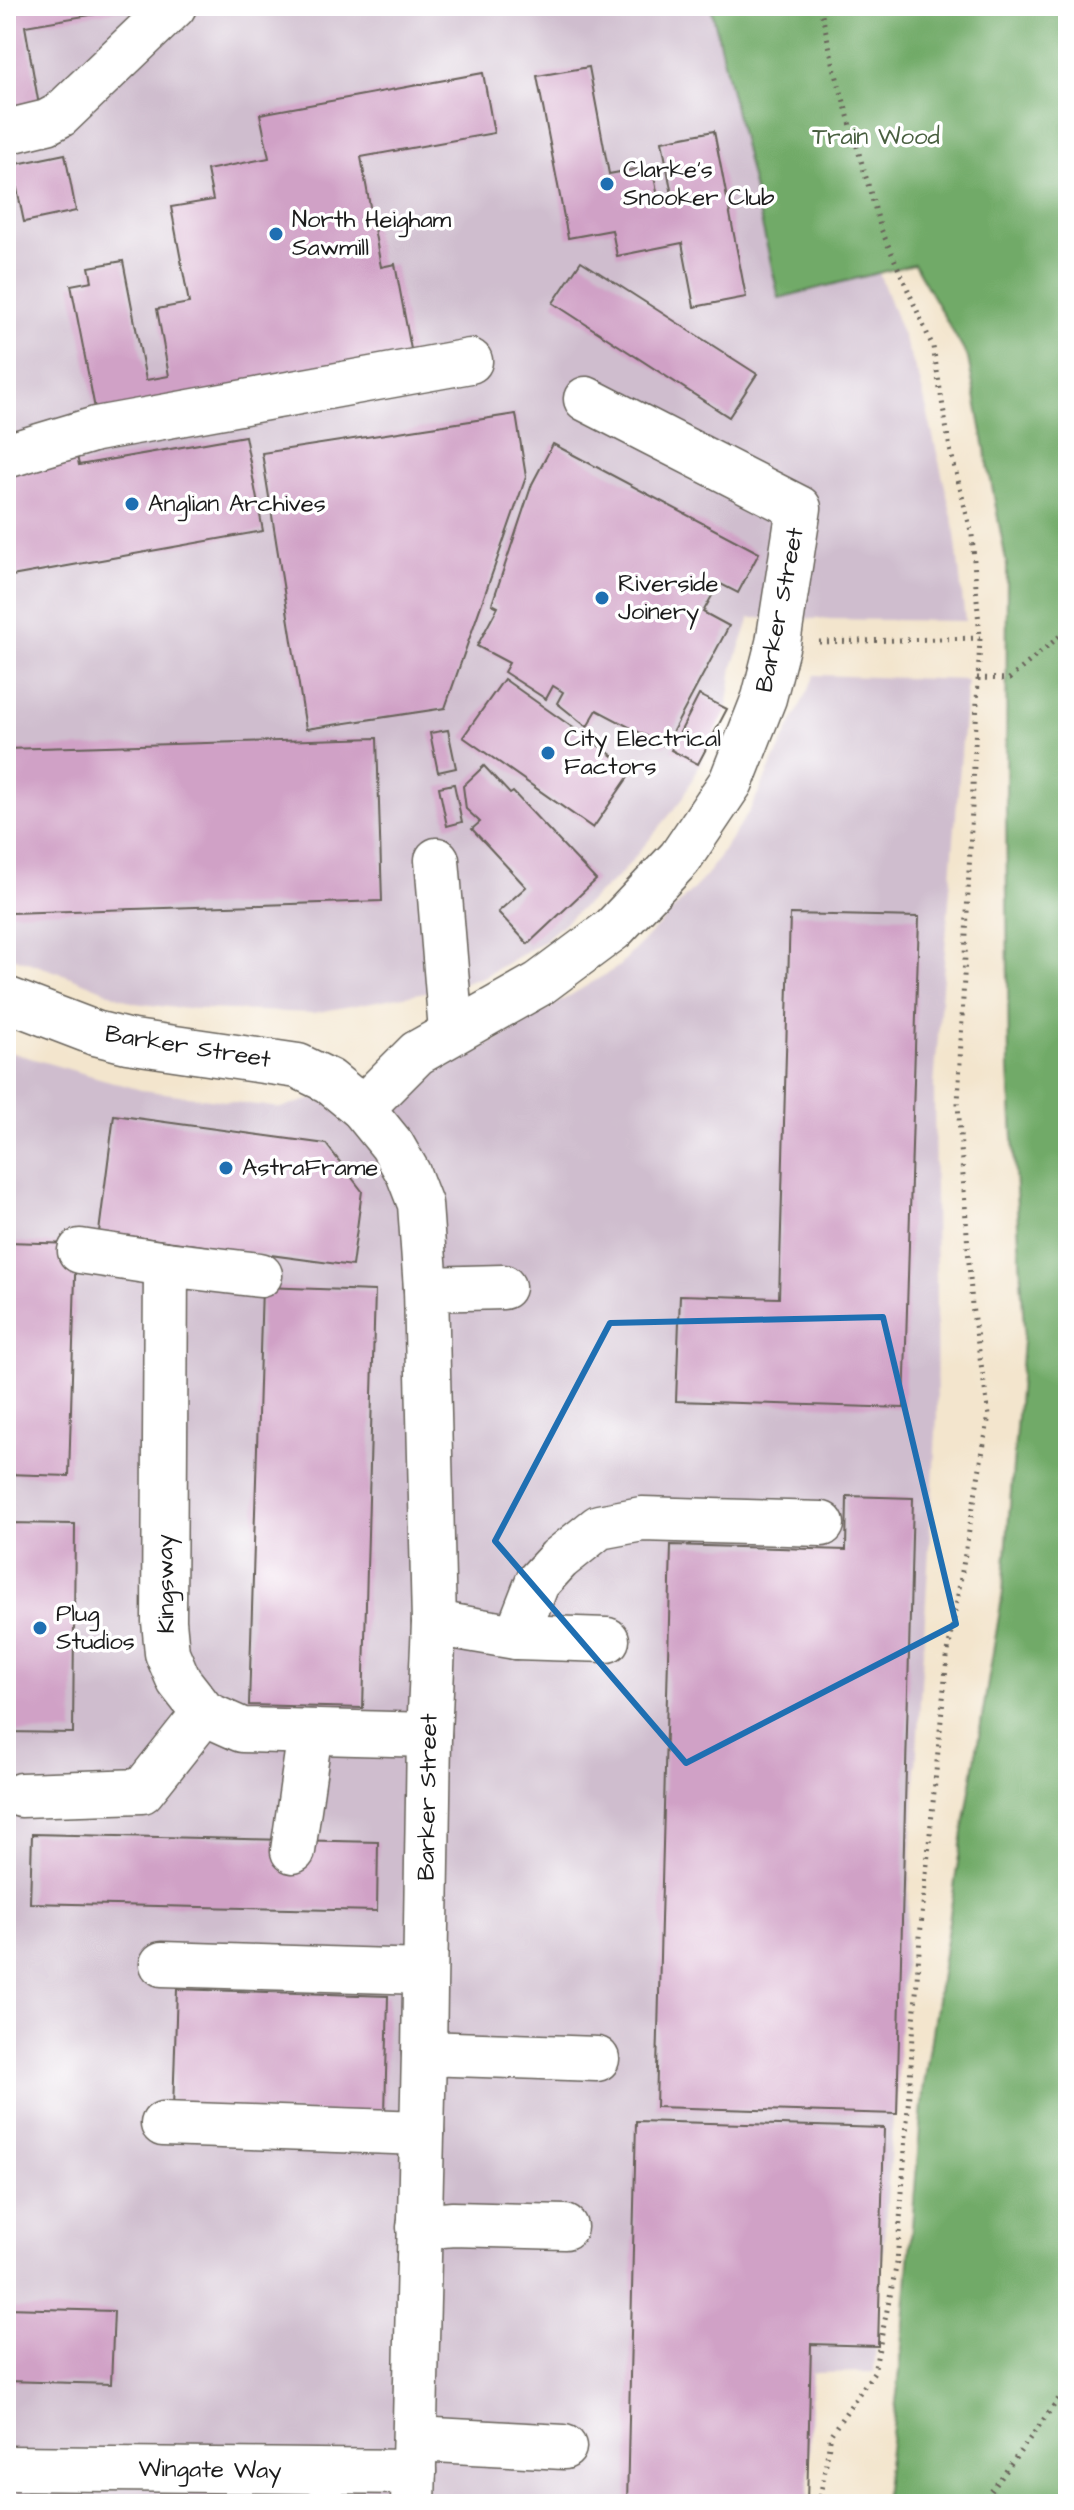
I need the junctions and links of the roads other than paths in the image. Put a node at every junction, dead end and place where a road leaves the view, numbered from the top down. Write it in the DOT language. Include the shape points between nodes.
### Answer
graph roads {
  1 [pos="174,6"];
  2 [pos="6,132"];
  3 [pos="470,361"];
  4 [pos="586,399"];
  5 [pos="6,456"];
  6 [pos="437,860"];
  7 [pos="6,999"];
  8 [pos="451,1031"];
  9 [pos="362,1108"];
  10 [pos="80,1251"];
  11 [pos="166,1264"];
  12 [pos="260,1275"];
  13 [pos="503,1287"];
  14 [pos="426,1289"];
  15 [pos="822,1524"];
  16 [pos="434,1623"];
  17 [pos="516,1637"];
  18 [pos="607,1640"];
  19 [pos="204,1713"];
  20 [pos="310,1732"];
  21 [pos="429,1735"];
  22 [pos="21,1795"];
  23 [pos="293,1851"];
  24 [pos="162,1964"];
  25 [pos="424,1972"];
  26 [pos="424,2053"];
  27 [pos="597,2059"];
  28 [pos="163,2124"];
  29 [pos="422,2133"];
  30 [pos="419,2227"];
  31 [pos="565,2227"];
  32 [pos="564,2447"];
  33 [pos="6,2468"];
  34 [pos="414,2472"];
  1 -- 2 [label="street" via="60,115"];
  3 -- 5 [label="street" via="96,429"];
  4 -- 8 [label="street, Barker Street" via="799,508 778,643 764,698 731,782 680,858 613,929 539,984"];
  6 -- 8 [label="street"];
  7 -- 9 [label="street, Barker Street" via="127,1041 298,1066 329,1081"];
  8 -- 9 [label="street, Barker Street" via="417,1053"];
  9 -- 14 [label="street, Barker Street" via="392,1145 420,1204"];
  10 -- 11 [label="street"];
  11 -- 12 [label="street"];
  11 -- 19 [label="street, Kingsway" via="164,1621 167,1653 179,1681"];
  13 -- 14 [label="street"];
  14 -- 16 [label="street, Barker Street"];
  15 -- 17 [label="street" via="642,1519 599,1527 537,1583"];
  16 -- 17 [label="street"];
  16 -- 21 [label="street, Barker Street"];
  17 -- 18 [label="street"];
  19 -- 20 [label="street, Kingsway" via="242,1730"];
  19 -- 22 [label="street" via="142,1791"];
  20 -- 21 [label="street, Kingsway"];
  20 -- 23 [label="street"];
  21 -- 25 [label="street, Barker Street"];
  24 -- 25 [label="street"];
  25 -- 26 [label="street, Barker Street"];
  26 -- 27 [label="street"];
  26 -- 29 [label="street, Barker Street"];
  28 -- 29 [label="street"];
  29 -- 30 [label="street, Barker Street"];
  30 -- 31 [label="street"];
  30 -- 34 [label="street, Barker Street"];
  32 -- 34 [label="street, Wingate Way"];
  33 -- 34 [label="street, Wingate Way"];
}
